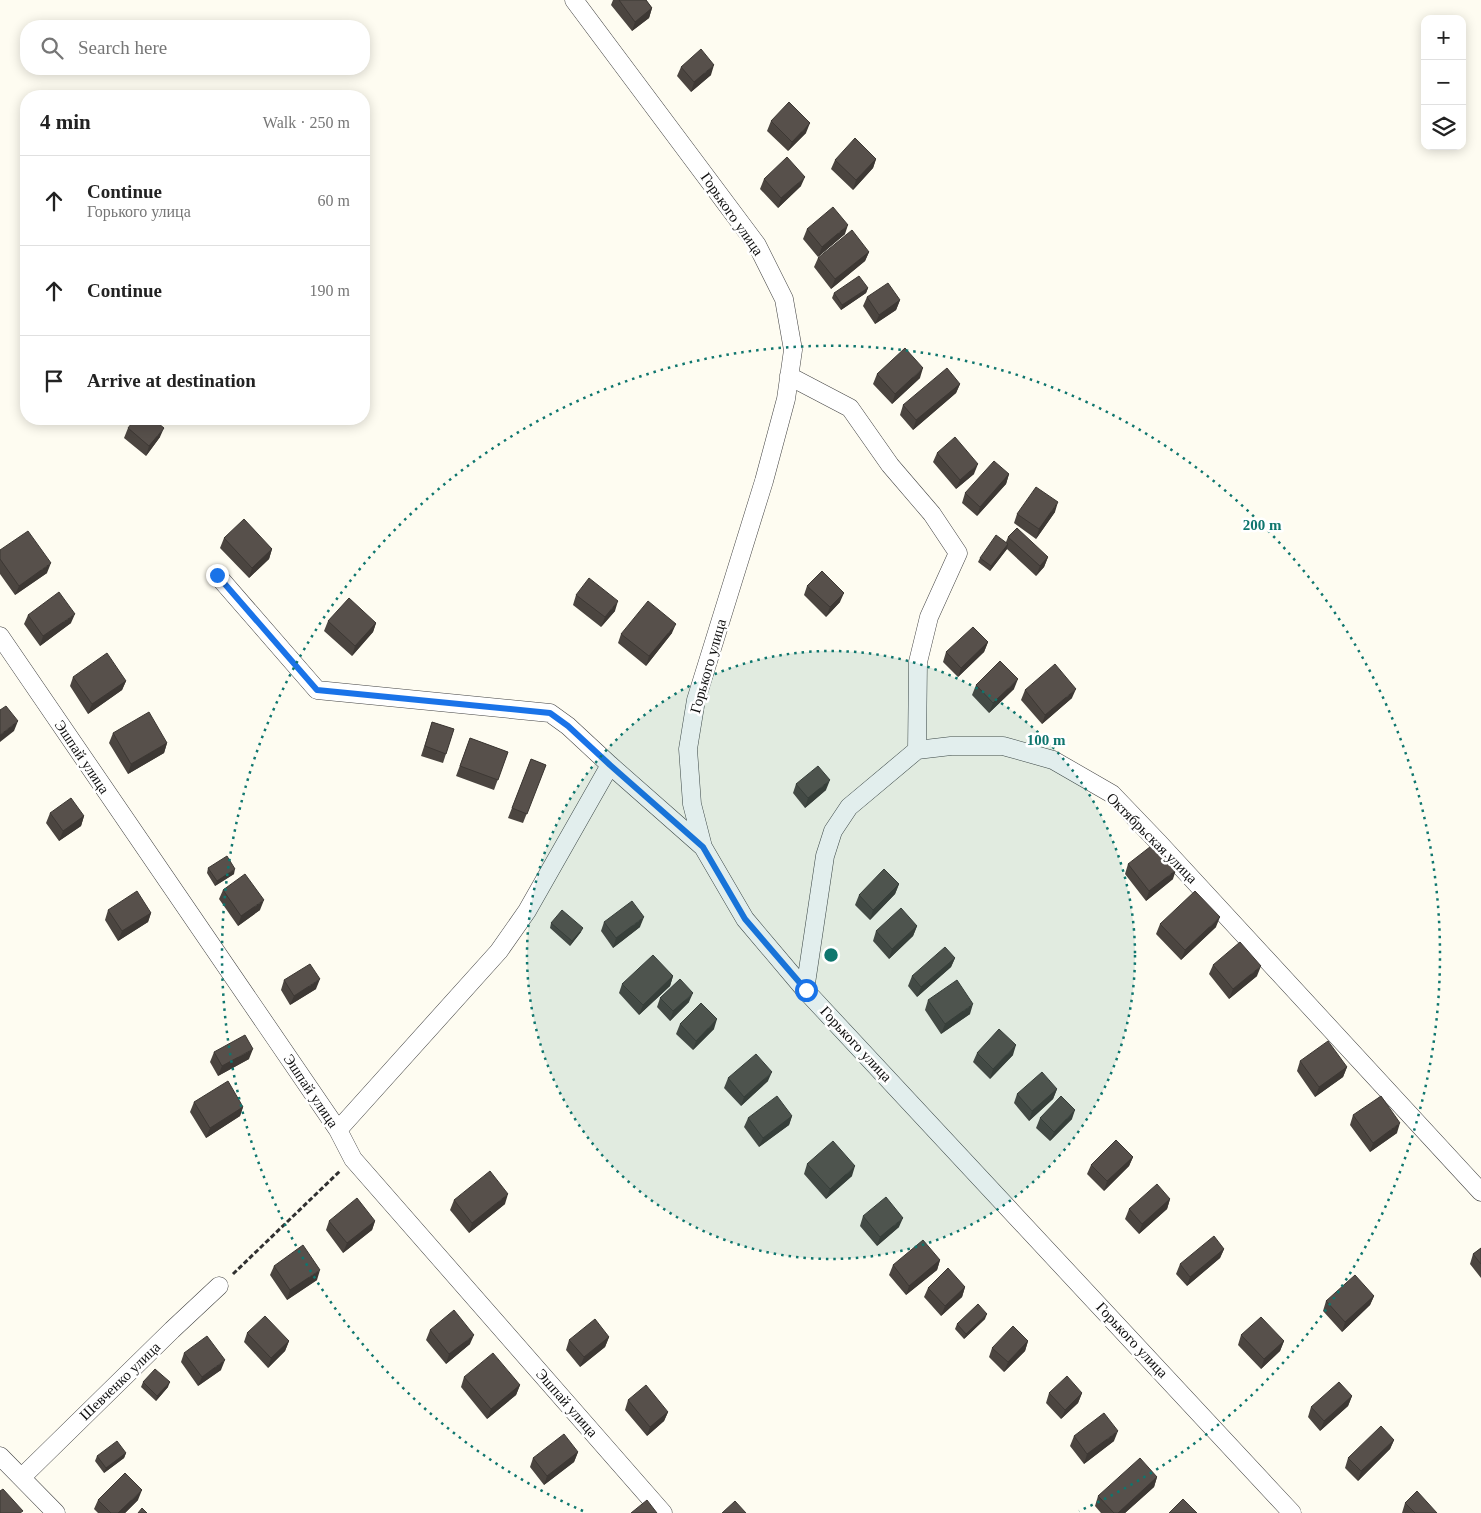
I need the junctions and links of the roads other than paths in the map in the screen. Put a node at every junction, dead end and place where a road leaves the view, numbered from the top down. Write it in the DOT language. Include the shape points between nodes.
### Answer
graph roads {
  1 [pos="574,0"];
  2 [pos="789,376"];
  3 [pos="217,575"];
  4 [pos="0,636"];
  5 [pos="917,750"];
  6 [pos="610,765"];
  7 [pos="703,847"];
  8 [pos="806,990"];
  9 [pos="338,1130"];
  10 [pos="1481,1192"];
  11 [pos="220,1286"];
  12 [pos="0,1456"];
  13 [pos="22,1477"];
  14 [pos="56,1513"];
  15 [pos="663,1513"];
  16 [pos="1292,1513"];
  1 -- 2 [label="street, Горького улица" via="757,245 784,299 793,350"];
  2 -- 5 [label="street" via="850,408 958,553 929,617 918,662"];
  2 -- 7 [label="street, Горького улица" via="764,480 696,700 688,749 692,804"];
  3 -- 6 [label="street" via="317,690 550,713"];
  4 -- 9 [label="street, Эшпай улица"];
  5 -- 8 [label="street" via="849,807 833,831 825,856"];
  5 -- 10 [label="street, Октябрьская улица" via="1003,746 1053,760 1112,794"];
  6 -- 7 [label="street"];
  6 -- 9 [label="street" via="527,911 499,951"];
  7 -- 8 [label="street, Горького улица" via="745,919"];
  8 -- 16 [label="street, Горького улица"];
  9 -- 15 [label="street, Эшпай улица" via="353,1158"];
  11 -- 13 [label="street, Шевченко улица"];
  12 -- 13 [label="street"];
  13 -- 14 [label="street"];
}
